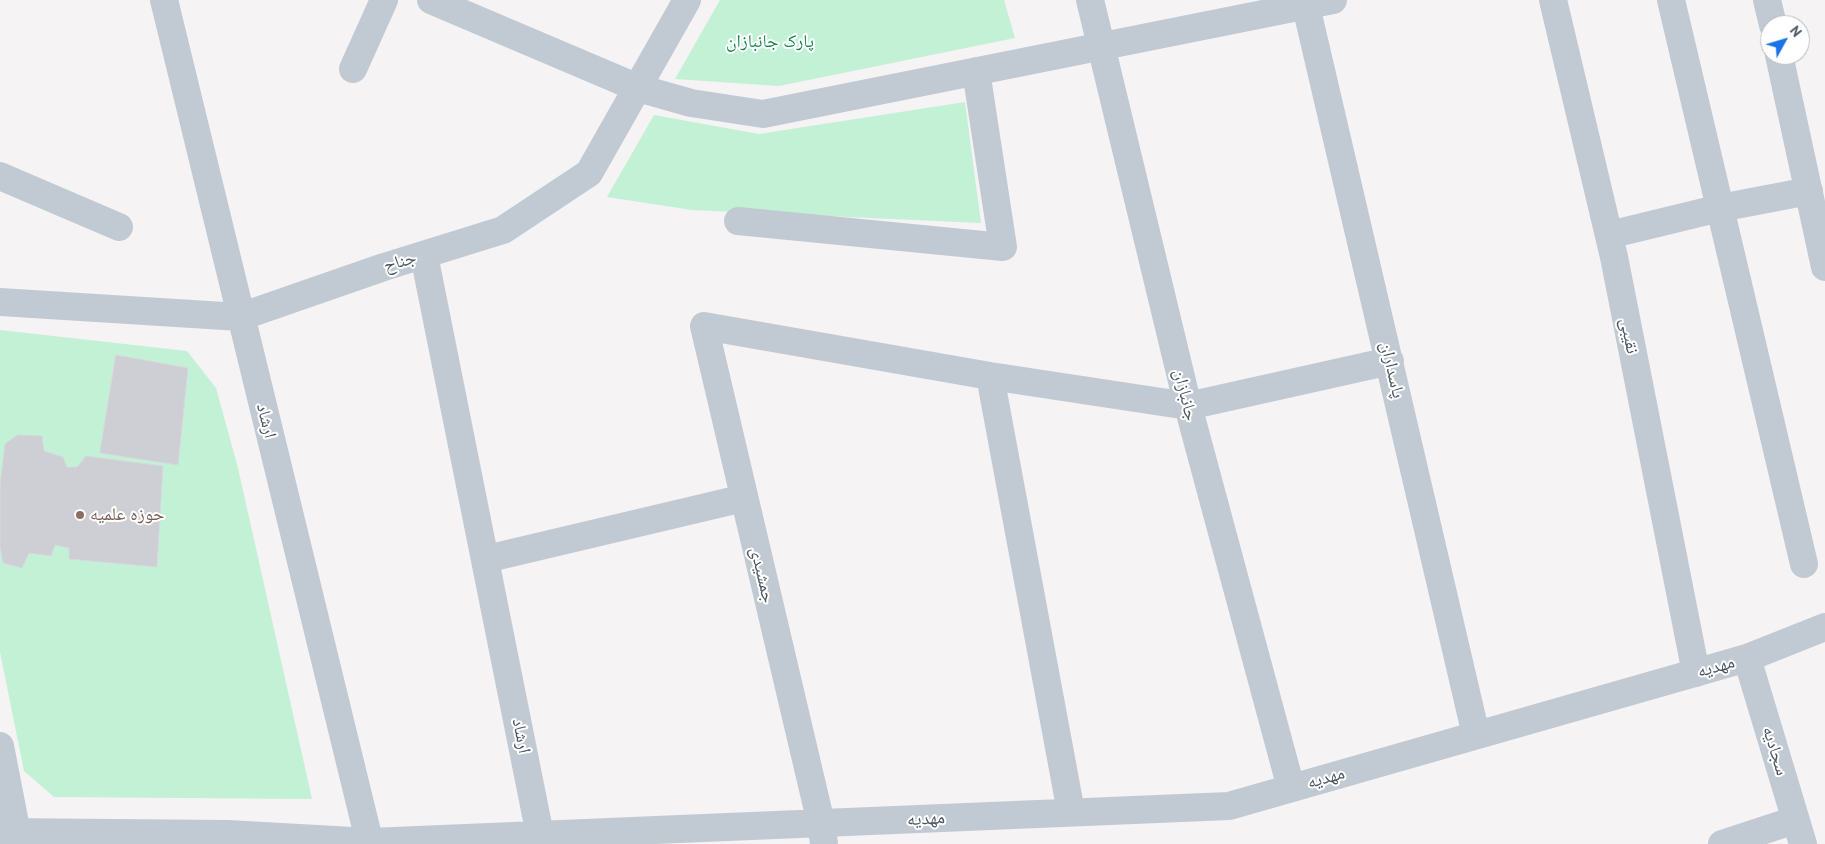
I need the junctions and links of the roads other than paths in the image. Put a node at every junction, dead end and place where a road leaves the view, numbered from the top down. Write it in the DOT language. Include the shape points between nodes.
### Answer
graph roads {
  1 [pos="164,0"];
  2 [pos="384,0"];
  3 [pos="431,0"];
  4 [pos="687,0"];
  5 [pos="1090,0"];
  6 [pos="1553,0"];
  7 [pos="1671,0"];
  8 [pos="1767,0"];
  9 [pos="1317,2"];
  10 [pos="1771,15"];
  11 [pos="1102,46"];
  12 [pos="1781,65"];
  13 [pos="353,69"];
  14 [pos="976,71"];
  15 [pos="638,88"];
  16 [pos="0,176"];
  17 [pos="1809,191"];
  18 [pos="1720,208"];
  19 [pos="738,221"];
  20 [pos="119,227"];
  21 [pos="1609,235"];
  22 [pos="424,254"];
  23 [pos="1825,267"];
  24 [pos="0,302"];
  25 [pos="240,317"];
  26 [pos="1390,361"];
  27 [pos="990,376"];
  28 [pos="1188,406"];
  29 [pos="744,498"];
  30 [pos="486,559"];
  31 [pos="1804,564"];
  32 [pos="1825,627"];
  33 [pos="1747,658"];
  34 [pos="1696,673"];
  35 [pos="1476,736"];
  36 [pos="0,746"];
  37 [pos="1292,788"];
  38 [pos="1071,812"];
  39 [pos="1799,832"];
  40 [pos="823,834"];
  41 [pos="540,835"];
  42 [pos="12,836"];
  43 [pos="228,839"];
  44 [pos="370,843"];
  45 [pos="1722,844"];
  1 -- 25 [label="street, ارشاد"];
  2 -- 13 [label="street"];
  3 -- 15 [label="street"];
  4 -- 15 [label="street, جناح"];
  5 -- 11 [label="street, جانبازان"];
  6 -- 21 [label="street, نقیبی"];
  7 -- 18 [label="street"];
  8 -- 10 [label="street"];
  9 -- 11 [label="street"];
  9 -- 26 [label="street, پاسداران"];
  11 -- 14 [label="street"];
  11 -- 28 [label="street, جانبازان"];
  12 -- 17 [label="street"];
  14 -- 15 [label="street" via="763,114 692,103"];
  14 -- 19 [label="street" via="1003,247"];
  15 -- 22 [label="street, جناح" via="589,173 503,230"];
  16 -- 20 [label="street"];
  17 -- 18 [label="street"];
  17 -- 23 [label="street"];
  18 -- 21 [label="street"];
  18 -- 31 [label="street"];
  21 -- 34 [label="street, نقیبی"];
  22 -- 25 [label="street, جناح"];
  22 -- 30 [label="street, ارشاد"];
  24 -- 25 [label="street, جناح"];
  25 -- 44 [label="street, ارشاد"];
  26 -- 28 [label="street"];
  26 -- 35 [label="street, پاسداران"];
  27 -- 28 [label="street"];
  27 -- 29 [label="street, جمشیدی" via="704,326"];
  27 -- 38 [label="street"];
  28 -- 37 [label="street, جانبازان"];
  29 -- 30 [label="street"];
  29 -- 40 [label="street, جمشیدی"];
  30 -- 41 [label="street, ارشاد"];
  32 -- 33 [label="street, مهدیه"];
  33 -- 34 [label="street, مهدیه"];
  33 -- 39 [label="street, سجادیه"];
  34 -- 35 [label="street, مهدیه"];
  35 -- 37 [label="street, مهدیه"];
  36 -- 42 [label="street"];
  37 -- 38 [label="street, مهدیه" via="1229,806"];
  38 -- 40 [label="street, مهدیه"];
  39 -- 45 [label="street"];
  40 -- 41 [label="street, مهدیه"];
  41 -- 44 [label="street, مهدیه"];
  42 -- 43 [label="street, مهدیه"];
  43 -- 44 [label="street, مهدیه"];
}
